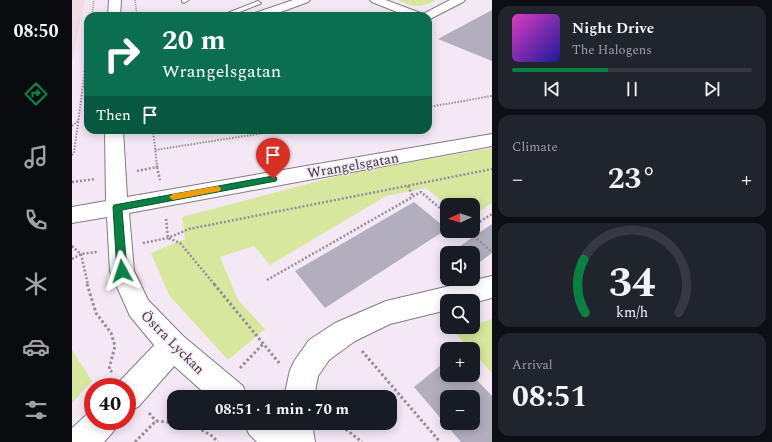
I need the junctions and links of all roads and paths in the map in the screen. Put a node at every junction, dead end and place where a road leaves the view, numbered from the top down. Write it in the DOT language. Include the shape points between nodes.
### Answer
graph roads {
  1 [pos="94,0"];
  2 [pos="115,0"];
  3 [pos="135,0"];
  4 [pos="304,0"];
  5 [pos="376,0"];
  6 [pos="460,0"];
  7 [pos="255,2"];
  8 [pos="286,2"];
  9 [pos="273,11"];
  10 [pos="92,12"];
  11 [pos="114,12"];
  12 [pos="136,12"];
  13 [pos="232,12"];
  14 [pos="408,12"];
  15 [pos="432,14"];
  16 [pos="84,78"];
  17 [pos="492,96"];
  18 [pos="432,106"];
  19 [pos="78,121"];
  20 [pos="72,126"];
  21 [pos="114,134"];
  22 [pos="153,134"];
  23 [pos="257,134"];
  24 [pos="492,140"];
  25 [pos="72,155"];
  26 [pos="157,167"];
  27 [pos="492,169"];
  28 [pos="408,186"];
  29 [pos="413,196"];
  30 [pos="163,199"];
  31 [pos="117,207"];
  32 [pos="440,208"];
  33 [pos="492,214"];
  34 [pos="72,215"];
  35 [pos="480,222"];
  36 [pos="168,238"];
  37 [pos="476,238"];
  38 [pos="72,246"];
  39 [pos="120,247"];
  40 [pos="492,252"];
  41 [pos="81,254"];
  42 [pos="72,259"];
  43 [pos="267,280"];
  44 [pos="492,287"];
  45 [pos="346,332"];
  46 [pos="173,346"];
  47 [pos="109,369"];
  48 [pos="136,386"];
  49 [pos="224,390"];
  50 [pos="297,390"];
  51 [pos="300,390"];
  52 [pos="167,422"];
  53 [pos="93,430"];
  54 [pos="203,430"];
  55 [pos="267,430"];
  56 [pos="297,430"];
  57 [pos="347,430"];
  58 [pos="81,442"];
  59 [pos="135,442"];
  60 [pos="218,442"];
  61 [pos="280,442"];
  62 [pos="299,442"];
  63 [pos="362,442"];
  64 [pos="440,442"];
  1 -- 10 [label="path"];
  2 -- 11 [label="street"];
  3 -- 12 [label="path"];
  4 -- 8 [label="street"];
  5 -- 14 [label="street"];
  6 -- 15 [label="street"];
  7 -- 9 [label="lane"];
  7 -- 13 [label="lane"];
  8 -- 9 [label="street"];
  16 -- 19 [label="path"];
  17 -- 18 [label="path"];
  19 -- 20 [label="path"];
  19 -- 25 [label="path"];
  21 -- 31 [label="street, Östra Lyckan"];
  22 -- 23 [label="path" via="155,150"];
  24 -- 30 [label="street, Wrangelsgatan"];
  26 -- 30 [label="path"];
  27 -- 28 [label="path"];
  28 -- 29 [label="path"];
  28 -- 36 [label="path" via="189,228"];
  29 -- 32 [label="path" via="421,192"];
  29 -- 43 [label="path"];
  30 -- 31 [label="street, Wrangelsgatan"];
  30 -- 36 [label="path"];
  31 -- 34 [label="street, Wrangelsgatan"];
  31 -- 39 [label="street, Östra Lyckan"];
  33 -- 35 [label="path"];
  36 -- 39 [label="path"];
  36 -- 50 [label="path" via="180,243"];
  37 -- 40 [label="path"];
  38 -- 41 [label="path"];
  39 -- 41 [label="path"];
  39 -- 46 [label="street, Östra Lyckan" via="122,271 139,308"];
  41 -- 42 [label="path"];
  41 -- 47 [label="path" via="96,313 111,333 115,346"];
  44 -- 45 [label="street" via="386,313"];
  45 -- 51 [label="street" via="319,350 305,370"];
  45 -- 64 [label="path"];
  46 -- 48 [label="street"];
  46 -- 49 [label="street, Östra Lyckan"];
  52 -- 59 [label="path" via="156,421"];
  53 -- 58 [label="street"];
  54 -- 60 [label="path"];
  55 -- 61 [label="street"];
  56 -- 62 [label="street"];
  57 -- 63 [label="path"];
}
